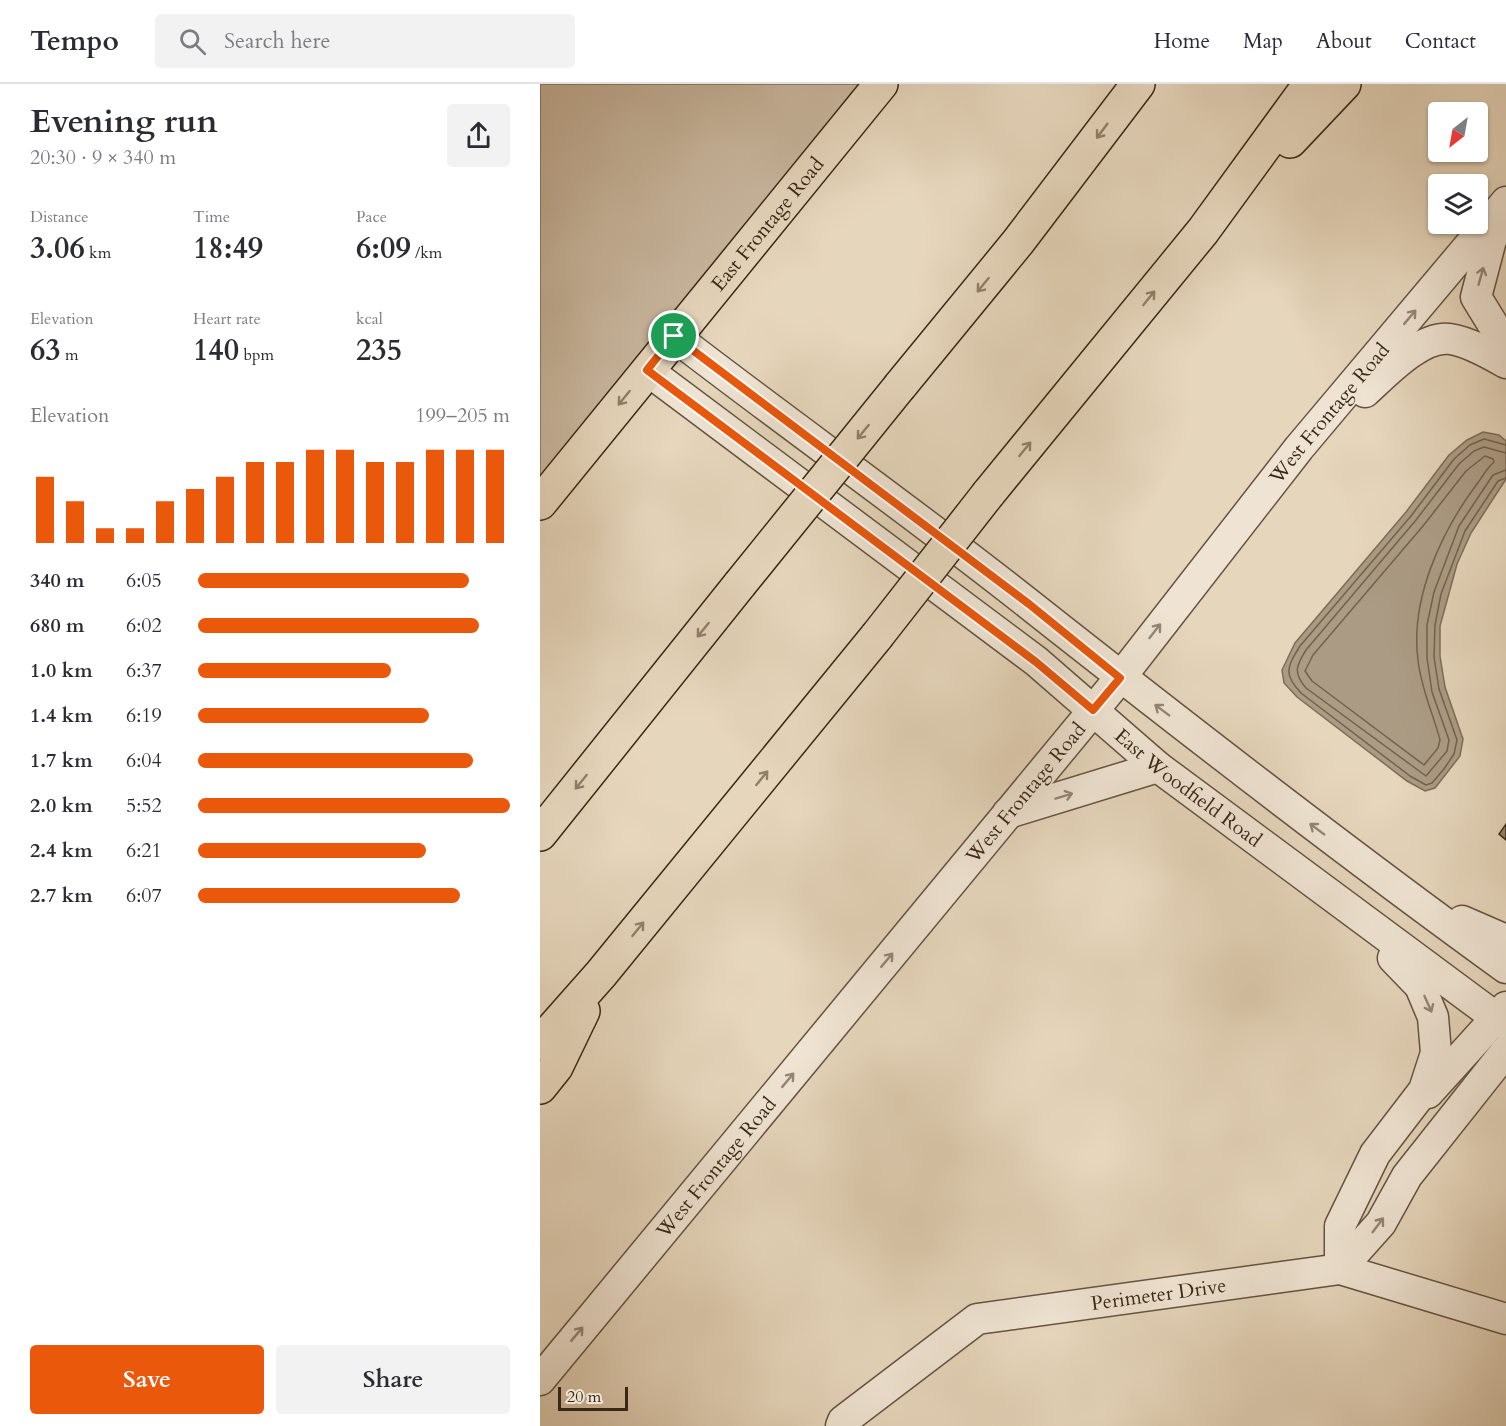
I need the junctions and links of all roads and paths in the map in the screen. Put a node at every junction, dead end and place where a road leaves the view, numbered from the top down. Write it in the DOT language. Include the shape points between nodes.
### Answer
graph roads {
  1 [pos="880,84"];
  2 [pos="1138,84"];
  3 [pos="1310,84"];
  4 [pos="1344,84"];
  5 [pos="1506,202"];
  6 [pos="1506,212"];
  7 [pos="1203,231"];
  8 [pos="674,336"];
  9 [pos="1506,346"];
  10 [pos="1506,363"];
  11 [pos="647,370"];
  12 [pos="1299,448"];
  13 [pos="540,503"];
  14 [pos="1120,678"];
  15 [pos="1093,710"];
  16 [pos="1158,767"];
  17 [pos="1008,813"];
  18 [pos="540,834"];
  19 [pos="1336,897"];
  20 [pos="1412,900"];
  21 [pos="1506,940"];
  22 [pos="1506,968"];
  23 [pos="601,974"];
  24 [pos="1502,1016"];
  25 [pos="540,1043"];
  26 [pos="1506,1051"];
  27 [pos="540,1087"];
  28 [pos="1375,1154"];
  29 [pos="1340,1269"];
  30 [pos="1506,1319"];
  31 [pos="540,1380"];
  32 [pos="841,1426"];
  1 -- 8 [label="main road, East Frontage Road"];
  2 -- 18 [label="main road, one-way, bridge" via="1018,242"];
  3 -- 7 [label="main road"];
  4 -- 7 [label="main road"];
  12 -- 5 [label="street, West Frontage Road, one-way"];
  9 -- 6 [label="street, one-way" via="1476,297 1491,240"];
  23 -- 7 [label="main road, one-way, bridge"];
  8 -- 11 [label="main road, East Frontage Road"];
  8 -- 14 [label="street" via="1029,604"];
  10 -- 12 [label="street" via="1449,339 1417,348"];
  11 -- 13 [label="main road, East Frontage Road, one-way"];
  11 -- 15 [label="street, East Woodfield Road" via="1036,662"];
  14 -- 12 [label="street, West Frontage Road, one-way"];
  14 -- 15 [label="street, West Frontage Road"];
  20 -- 14 [label="street, one-way"];
  15 -- 16 [label="street, East Woodfield Road"];
  15 -- 17 [label="street, West Frontage Road"];
  17 -- 16 [label="street, one-way"];
  16 -- 19 [label="street, East Woodfield Road"];
  31 -- 17 [label="street, West Frontage Road, one-way"];
  19 -- 24 [label="street, East Woodfield Road"];
  19 -- 28 [label="street, one-way" via="1420,986 1433,1017 1436,1053 1424,1090"];
  20 -- 21 [label="street"];
  20 -- 22 [label="street"];
  23 -- 25 [label="main road"];
  23 -- 27 [label="main road" via="556,1067"];
  24 -- 28 [label="street"];
  29 -- 26 [label="street, one-way" via="1381,1223 1407,1176"];
  28 -- 29 [label="street" via="1340,1227"];
  29 -- 30 [label="street, Perimeter Drive"];
  29 -- 32 [label="street, Perimeter Drive" via="977,1319"];
}
